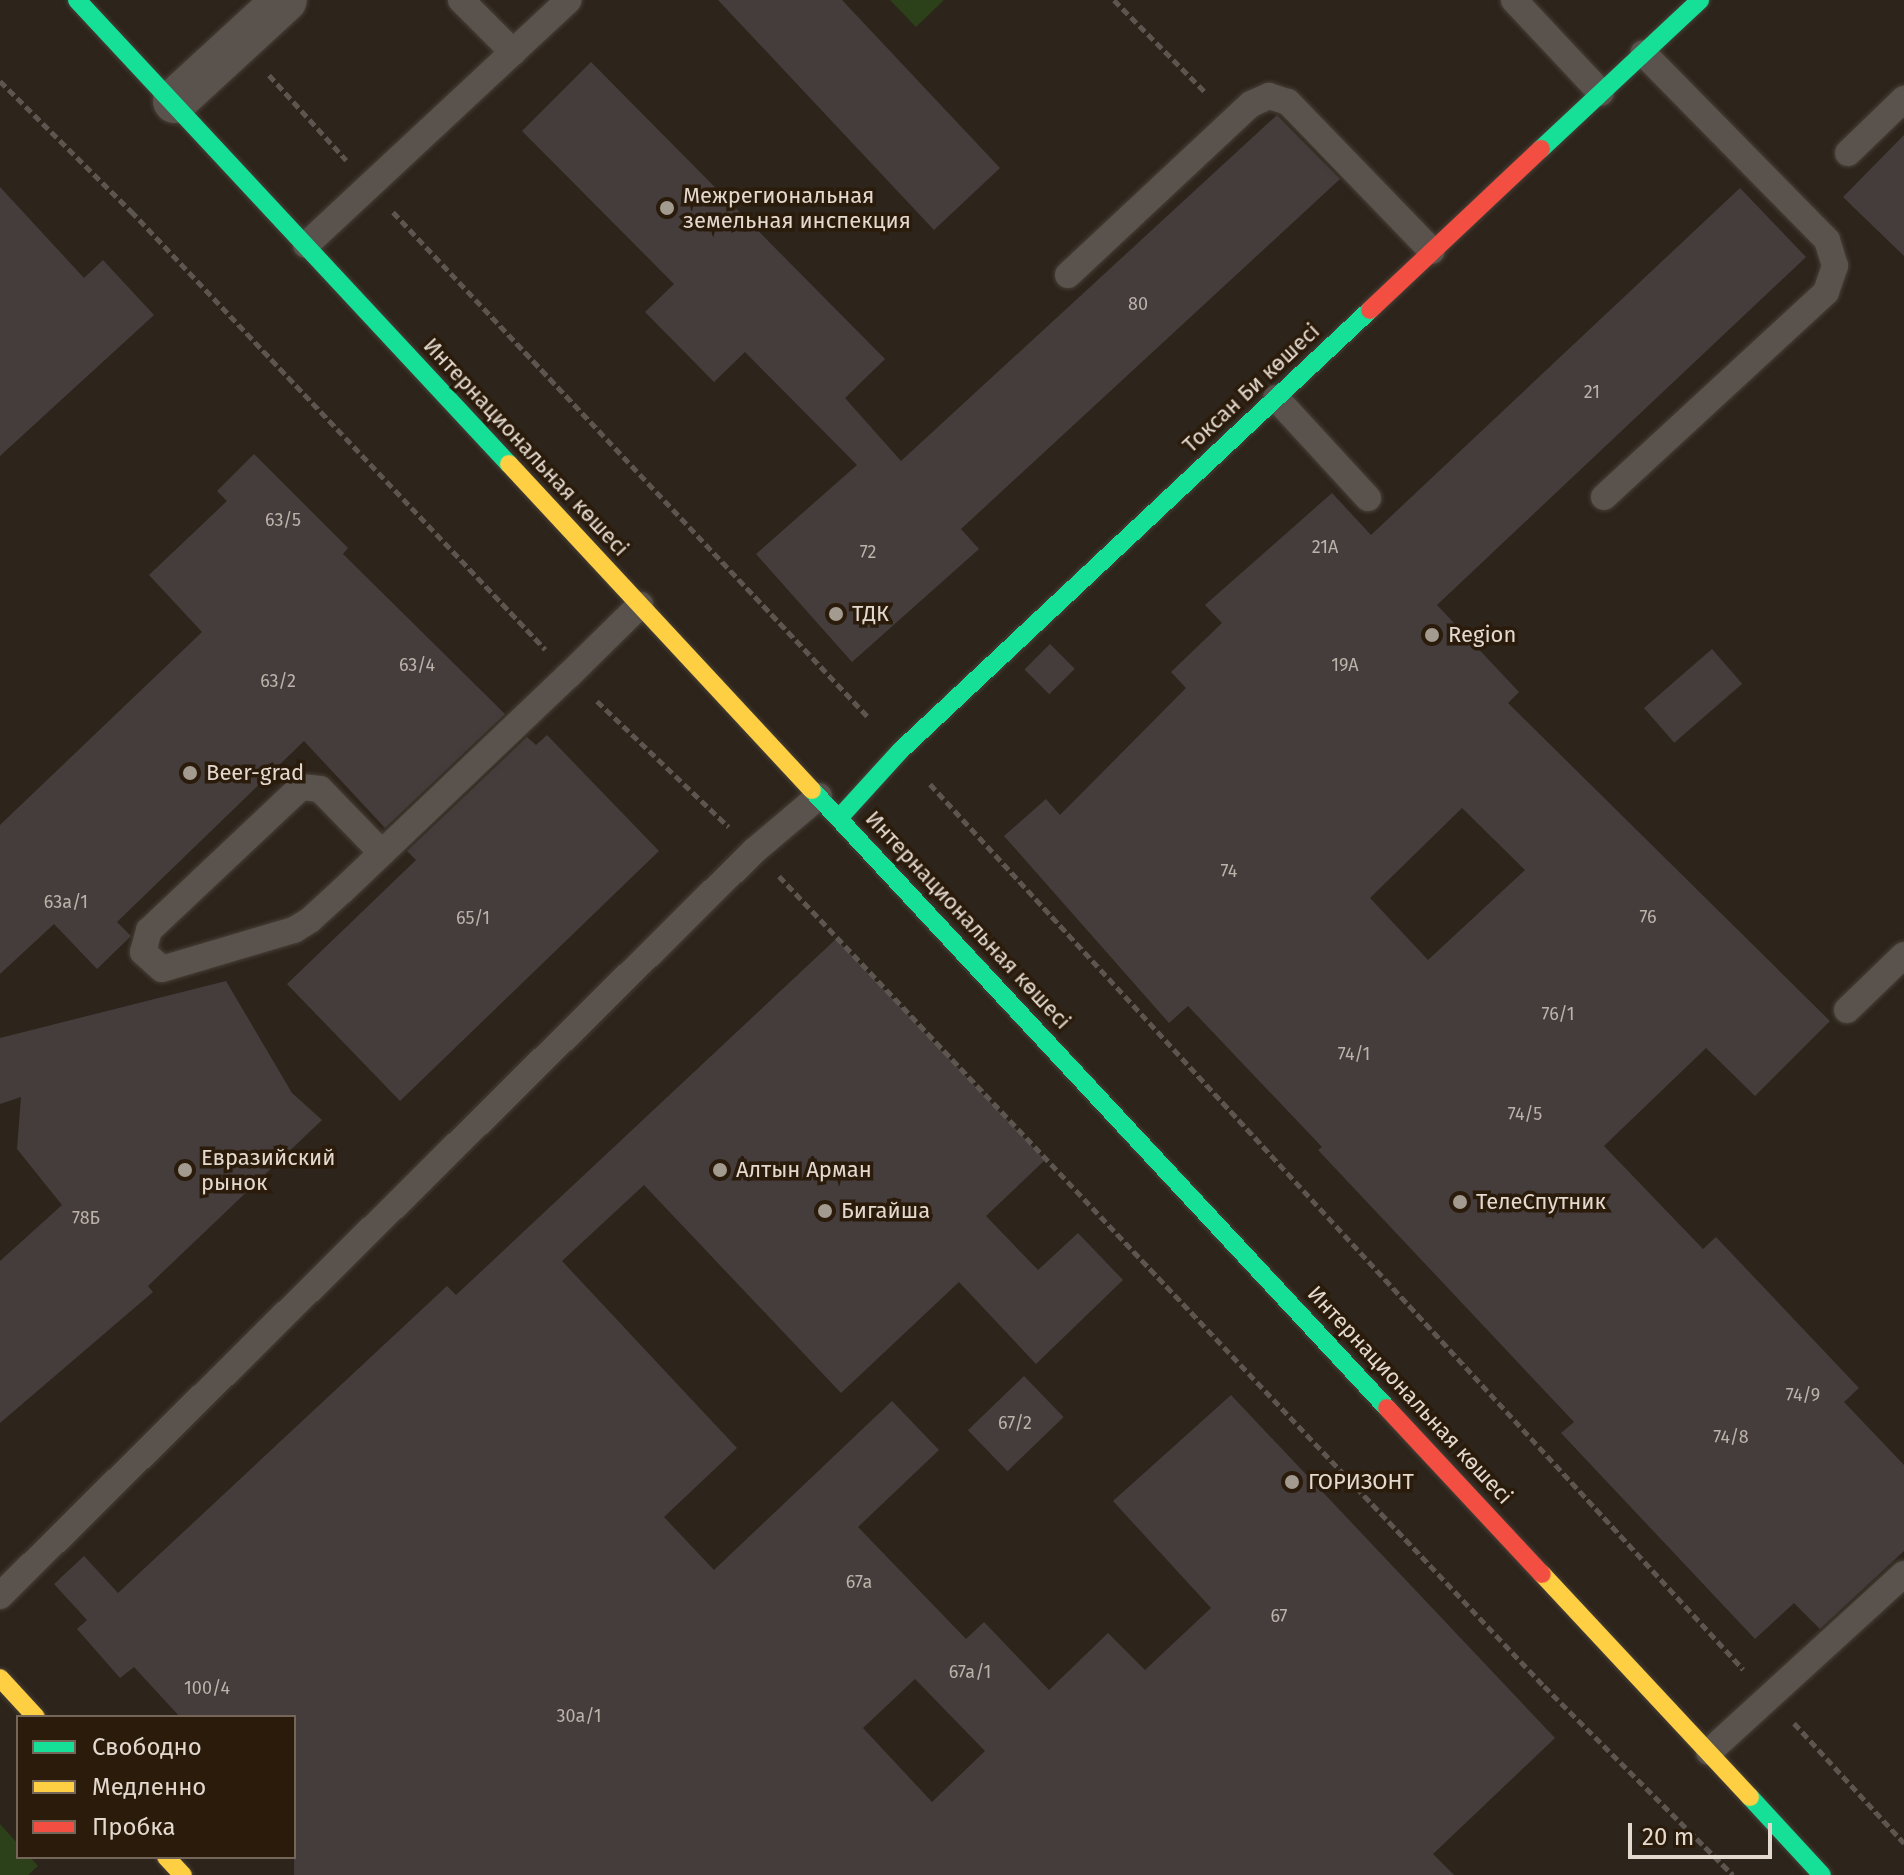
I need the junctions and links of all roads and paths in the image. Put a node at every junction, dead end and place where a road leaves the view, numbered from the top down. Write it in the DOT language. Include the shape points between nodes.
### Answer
graph roads {
  1 [pos="77,0"];
  2 [pos="285,0"];
  3 [pos="461,0"];
  4 [pos="569,0"];
  5 [pos="1114,0"];
  6 [pos="1514,0"];
  7 [pos="1700,0"];
  8 [pos="240,43"];
  9 [pos="513,52"];
  10 [pos="1643,53"];
  11 [pos="0,81"];
  12 [pos="1601,93"];
  13 [pos="1904,99"];
  14 [pos="175,101"];
  15 [pos="1233,120"];
  16 [pos="1848,153"];
  17 [pos="371,188"];
  18 [pos="306,245"];
  19 [pos="1432,251"];
  20 [pos="1068,275"];
  21 [pos="1276,398"];
  22 [pos="1604,497"];
  23 [pos="1368,498"];
  24 [pos="640,605"];
  25 [pos="569,675"];
  26 [pos="900,751"];
  27 [pos="819,796"];
  28 [pos="840,817"];
  29 [pos="754,851"];
  30 [pos="382,853"];
  31 [pos="1904,955"];
  32 [pos="1847,1010"];
  33 [pos="1904,1574"];
  34 [pos="0,1596"];
  35 [pos="0,1678"];
  36 [pos="1769,1697"];
  37 [pos="34,1715"];
  38 [pos="1709,1752"];
  39 [pos="1904,1843"];
  40 [pos="168,1859"];
  41 [pos="183,1875"];
  42 [pos="1733,1875"];
  43 [pos="1822,1875"];
  1 -- 14 [label="main road, Интернациональная көшесі"];
  2 -- 8 [label="street"];
  3 -- 9 [label="lane"];
  4 -- 9 [label="lane"];
  5 -- 15 [label="path"];
  6 -- 12 [label="lane"];
  7 -- 10 [label="main road, Токсан Би көшесі"];
  8 -- 14 [label="street"];
  8 -- 17 [label="path"];
  9 -- 17 [label="lane"];
  10 -- 12 [label="main road, Токсан Би көшесі"];
  10 -- 22 [label="lane" via="1827,240 1835,266 1826,292"];
  11 -- 25 [label="path" via="131,211"];
  12 -- 19 [label="main road, Токсан Би көшесі"];
  13 -- 16 [label="lane"];
  14 -- 18 [label="main road, Интернациональная көшесі"];
  15 -- 19 [label="lane" via="1259,99 1269,96 1288,102"];
  15 -- 20 [label="lane"];
  17 -- 18 [label="lane"];
  17 -- 26 [label="path"];
  18 -- 24 [label="main road, Интернациональная көшесі"];
  19 -- 21 [label="main road, Токсан Би көшесі"];
  21 -- 23 [label="lane"];
  21 -- 26 [label="main road, Токсан Би көшесі"];
  24 -- 25 [label="lane"];
  24 -- 27 [label="main road, Интернациональная көшесі"];
  25 -- 29 [label="path"];
  25 -- 30 [label="lane"];
  26 -- 28 [label="main road, Токсан Би көшесі"];
  26 -- 36 [label="path"];
  27 -- 28 [label="main road, Интернациональная көшесі"];
  27 -- 29 [label="lane"];
  28 -- 38 [label="main road, Интернациональная көшесі"];
  29 -- 34 [label="lane"];
  29 -- 42 [label="path" via="1544,1686"];
  30 -- 30 [label="lane" via="294,930 162,969 143,952 149,930 301,787 320,789"];
  31 -- 32 [label="lane"];
  33 -- 36 [label="lane"];
  35 -- 37 [label="main road"];
  36 -- 38 [label="lane"];
  36 -- 39 [label="path"];
  38 -- 43 [label="main road, Интернациональная көшесі"];
  40 -- 41 [label="main road"];
}
